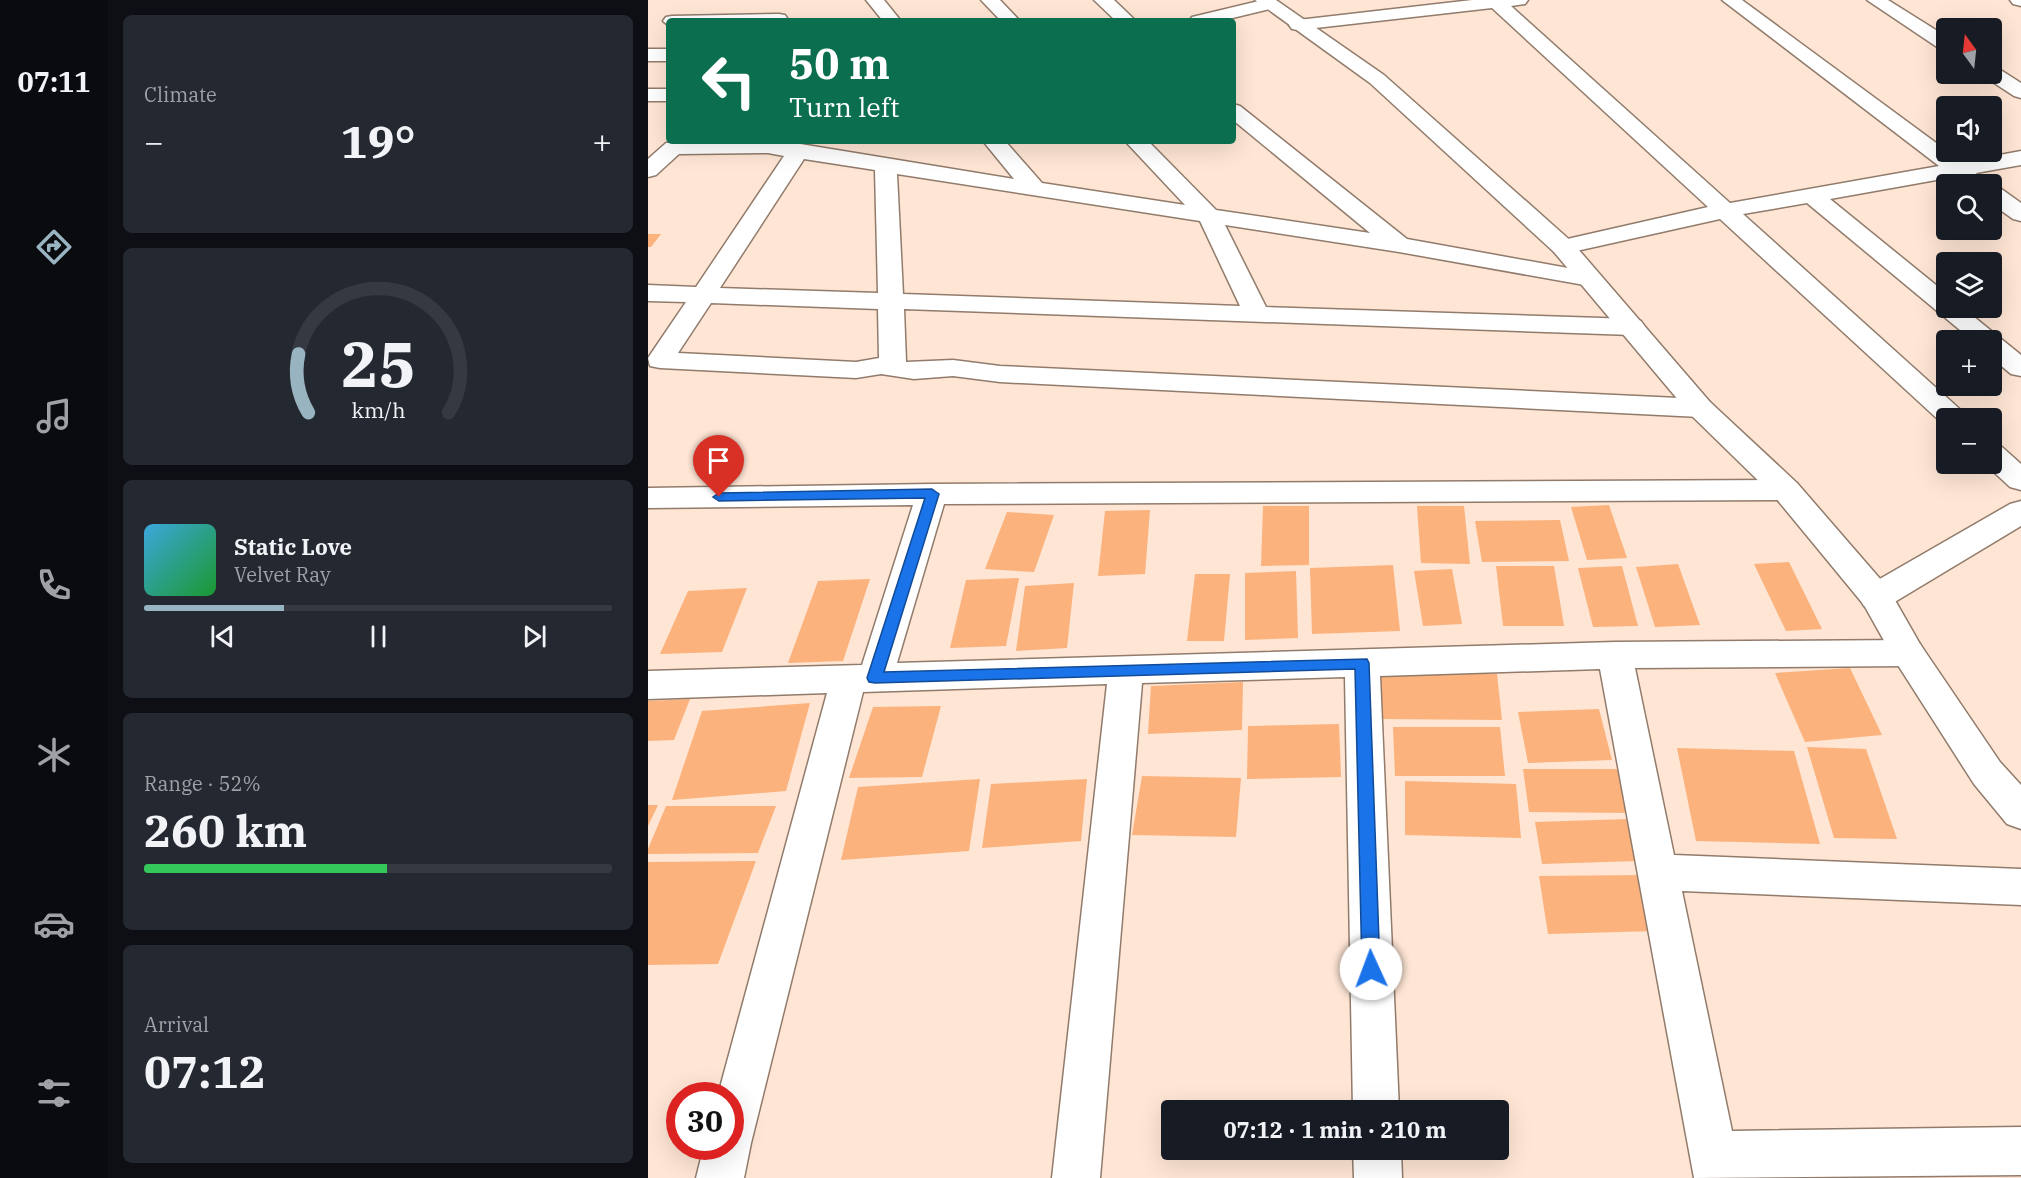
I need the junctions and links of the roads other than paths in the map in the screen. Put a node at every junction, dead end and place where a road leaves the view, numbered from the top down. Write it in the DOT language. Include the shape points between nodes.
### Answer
graph roads {
  1 [pos="766,0"];
  2 [pos="874,0"];
  3 [pos="990,0"];
  4 [pos="1103,0"];
  5 [pos="1523,0"];
  6 [pos="1731,0"];
  7 [pos="1876,0"];
  8 [pos="1266,2"];
  9 [pos="1497,3"];
  10 [pos="778,18"];
  11 [pos="889,18"];
  12 [pos="1008,18"];
  13 [pos="1124,18"];
  14 [pos="1208,18"];
  15 [pos="1298,25"];
  16 [pos="1936,38"];
  17 [pos="648,55"];
  18 [pos="666,55"];
  19 [pos="2002,80"];
  20 [pos="2021,92"];
  21 [pos="648,95"];
  22 [pos="666,95"];
  23 [pos="1236,112"];
  24 [pos="769,144"];
  25 [pos="997,144"];
  26 [pos="1139,144"];
  27 [pos="798,152"];
  28 [pos="2021,158"];
  29 [pos="886,166"];
  30 [pos="1957,169"];
  31 [pos="648,170"];
  32 [pos="1965,174"];
  33 [pos="1035,189"];
  34 [pos="1813,196"];
  35 [pos="2002,200"];
  36 [pos="1723,211"];
  37 [pos="2021,214"];
  38 [pos="1209,216"];
  39 [pos="1399,245"];
  40 [pos="1563,247"];
  41 [pos="1590,279"];
  42 [pos="648,293"];
  43 [pos="705,295"];
  44 [pos="891,302"];
  45 [pos="1257,315"];
  46 [pos="1632,327"];
  47 [pos="1975,330"];
  48 [pos="2002,353"];
  49 [pos="893,367"];
  50 [pos="2021,369"];
  51 [pos="1700,408"];
  52 [pos="1942,408"];
  53 [pos="2002,463"];
  54 [pos="2021,480"];
  55 [pos="1786,490"];
  56 [pos="932,494"];
  57 [pos="648,498"];
  58 [pos="2021,512"];
  59 [pos="1876,597"];
  60 [pos="1908,653"];
  61 [pos="1614,655"];
  62 [pos="1362,663"];
  63 [pos="1126,670"];
  64 [pos="862,678"];
  65 [pos="648,684"];
  66 [pos="2021,812"];
  67 [pos="1657,872"];
  68 [pos="2021,887"];
  69 [pos="744,1087"];
  70 [pos="1376,1100"];
  71 [pos="2021,1151"];
  72 [pos="724,1160"];
  73 [pos="1377,1160"];
  74 [pos="1715,1167"];
  75 [pos="720,1178"];
  76 [pos="1076,1178"];
  77 [pos="1378,1178"];
  1 -- 10 [label="street"];
  2 -- 11 [label="street"];
  3 -- 12 [label="street"];
  4 -- 13 [label="street"];
  5 -- 9 [label="street"];
  6 -- 30 [label="street"];
  7 -- 16 [label="street"];
  8 -- 14 [label="street"];
  8 -- 15 [label="street"];
  9 -- 15 [label="street"];
  9 -- 36 [label="street"];
  15 -- 40 [label="street" via="1377,79"];
  17 -- 18 [label="street"];
  19 -- 20 [label="street"];
  21 -- 22 [label="street"];
  23 -- 39 [label="street"];
  24 -- 27 [label="street"];
  24 -- 31 [label="street" via="674,148"];
  25 -- 33 [label="street"];
  26 -- 38 [label="street"];
  27 -- 29 [label="street"];
  27 -- 43 [label="street"];
  28 -- 30 [label="street"];
  29 -- 33 [label="street"];
  29 -- 44 [label="street"];
  30 -- 32 [label="street"];
  30 -- 34 [label="street"];
  33 -- 38 [label="street"];
  34 -- 36 [label="street"];
  34 -- 47 [label="street"];
  35 -- 37 [label="street"];
  36 -- 40 [label="street"];
  36 -- 52 [label="street"];
  38 -- 39 [label="street"];
  38 -- 45 [label="street"];
  39 -- 41 [label="street"];
  40 -- 41 [label="street"];
  41 -- 46 [label="street"];
  42 -- 43 [label="street"];
  43 -- 44 [label="street"];
  43 -- 49 [label="street" via="660,360 856,370"];
  44 -- 45 [label="street"];
  44 -- 49 [label="street"];
  45 -- 46 [label="street"];
  46 -- 51 [label="street"];
  48 -- 50 [label="street"];
  49 -- 51 [label="street"];
  51 -- 55 [label="street"];
  53 -- 54 [label="street"];
  55 -- 56 [label="street"];
  55 -- 59 [label="street"];
  56 -- 57 [label="street"];
  56 -- 64 [label="street"];
  58 -- 59 [label="street"];
  59 -- 60 [label="street"];
  60 -- 61 [label="street"];
  60 -- 66 [label="street" via="1987,773"];
  61 -- 62 [label="street"];
  61 -- 67 [label="street"];
  62 -- 63 [label="street"];
  62 -- 70 [label="street"];
  63 -- 64 [label="street"];
  63 -- 76 [label="street"];
  64 -- 65 [label="street"];
  64 -- 69 [label="street"];
  67 -- 68 [label="street"];
  67 -- 74 [label="street"];
  71 -- 74 [label="street"];
  72 -- 75 [label="street"];
  73 -- 77 [label="street"];
}
